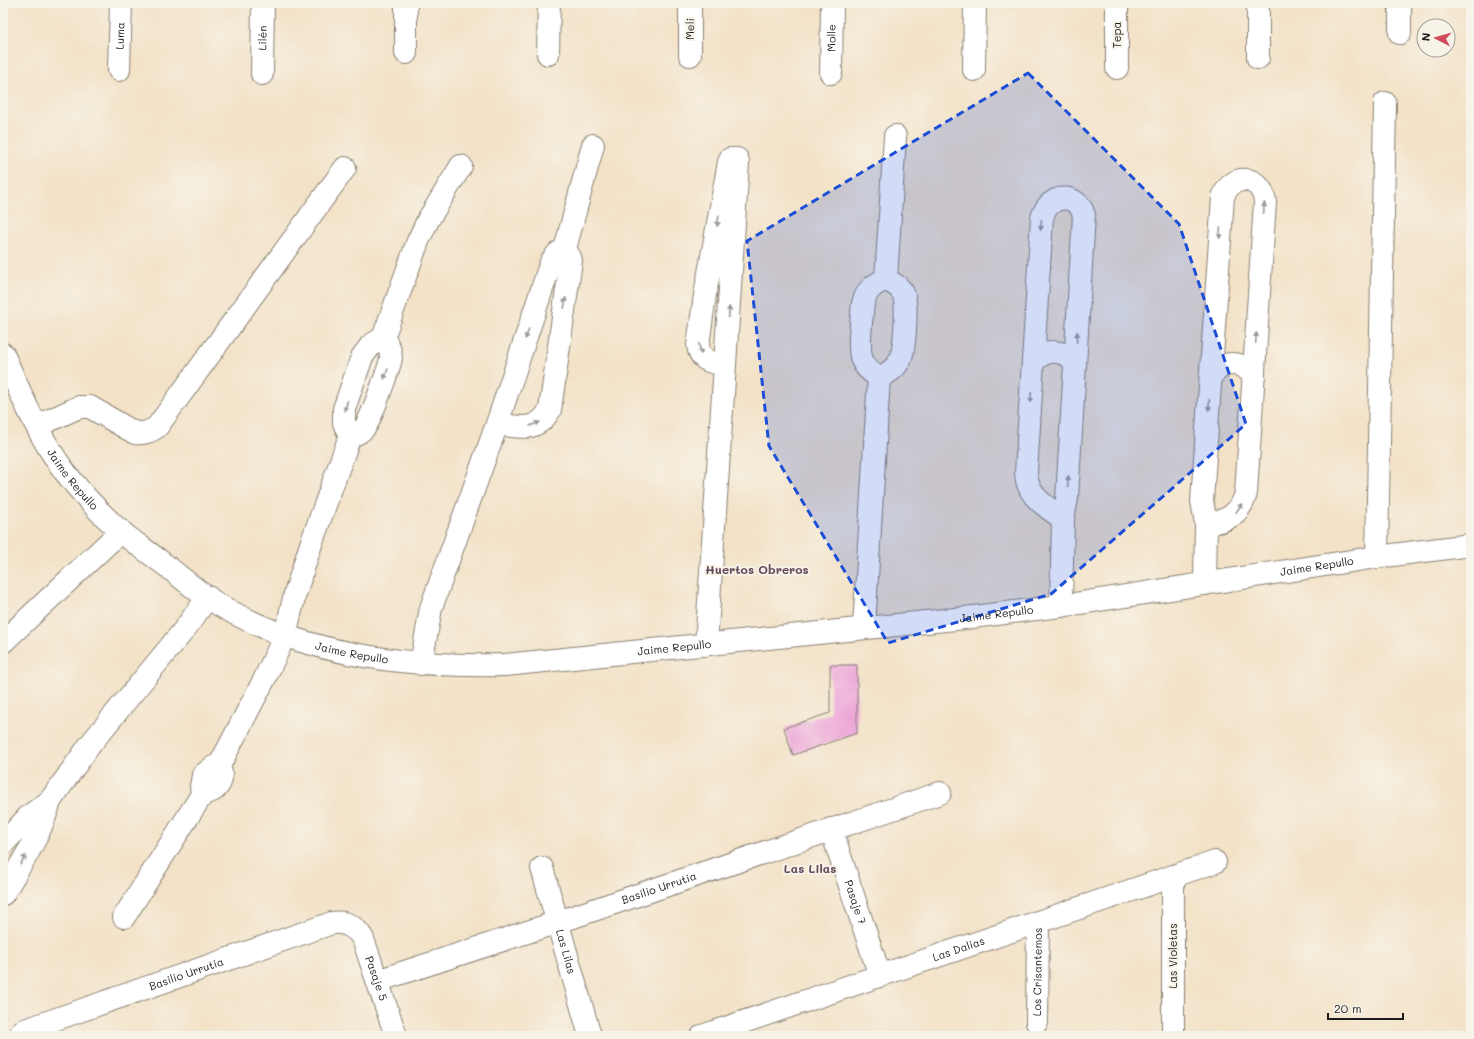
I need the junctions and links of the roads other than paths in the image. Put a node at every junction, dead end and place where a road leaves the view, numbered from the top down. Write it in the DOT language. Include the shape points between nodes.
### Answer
graph roads {
  1 [pos="120,3"];
  2 [pos="263,3"];
  3 [pos="406,3"];
  4 [pos="549,3"];
  5 [pos="690,3"];
  6 [pos="832,3"];
  7 [pos="975,3"];
  8 [pos="1117,3"];
  9 [pos="1258,3"];
  10 [pos="1400,3"];
  11 [pos="1400,33"];
  12 [pos="406,53"];
  13 [pos="548,54"];
  14 [pos="690,55"];
  15 [pos="1258,58"];
  16 [pos="1117,68"];
  17 [pos="119,70"];
  18 [pos="974,70"];
  19 [pos="831,73"];
  20 [pos="262,74"];
  21 [pos="1385,102"];
  22 [pos="895,136"];
  23 [pos="593,145"];
  24 [pos="461,166"];
  25 [pos="345,168"];
  26 [pos="565,249"];
  27 [pos="886,280"];
  28 [pos="383,338"];
  29 [pos="3,354"];
  30 [pos="1033,362"];
  31 [pos="1075,362"];
  32 [pos="725,365"];
  33 [pos="1210,376"];
  34 [pos="1254,376"];
  35 [pos="879,377"];
  36 [pos="497,424"];
  37 [pos="37,426"];
  38 [pos="350,436"];
  39 [pos="1063,519"];
  40 [pos="1206,523"];
  41 [pos="121,531"];
  42 [pos="1471,545"];
  43 [pos="1376,557"];
  44 [pos="1205,584"];
  45 [pos="208,597"];
  46 [pos="1061,606"];
  47 [pos="864,628"];
  48 [pos="285,635"];
  49 [pos="3,642"];
  50 [pos="706,645"];
  51 [pos="421,664"];
  52 [pos="940,793"];
  53 [pos="50,800"];
  54 [pos="831,829"];
  55 [pos="3,844"];
  56 [pos="1215,862"];
  57 [pos="542,868"];
  58 [pos="1173,876"];
  59 [pos="3,894"];
  60 [pos="124,917"];
  61 [pos="558,922"];
  62 [pos="1038,922"];
  63 [pos="350,925"];
  64 [pos="880,976"];
  65 [pos="377,981"];
  66 [pos="1037,1022"];
  67 [pos="61,1027"];
  68 [pos="22,1030"];
  69 [pos="396,1036"];
  70 [pos="590,1036"];
  71 [pos="702,1036"];
  72 [pos="1173,1036"];
  1 -- 17 [label="street, Luma"];
  2 -- 20 [label="street, Lilén"];
  3 -- 12 [label="street"];
  4 -- 13 [label="street"];
  5 -- 14 [label="street, Meli"];
  6 -- 19 [label="street, Molle"];
  7 -- 18 [label="street"];
  8 -- 16 [label="street, Tepa"];
  9 -- 15 [label="street"];
  10 -- 11 [label="street"];
  21 -- 43 [label="street"];
  22 -- 27 [label="street"];
  23 -- 26 [label="street"];
  24 -- 28 [label="street" via="418,241"];
  25 -- 37 [label="street" via="152,430 142,434 135,433 85,406"];
  26 -- 36 [label="street, one-way" via="551,262"];
  36 -- 26 [label="street, one-way" via="534,426 541,422 550,410 571,261"];
  27 -- 35 [label="street" via="870,289 863,303 860,351 866,367"];
  27 -- 35 [label="street" via="894,283 904,294 906,306 903,351 894,368"];
  28 -- 38 [label="street, one-way" via="371,345 362,357 344,409 344,423"];
  28 -- 38 [label="street, one-way" via="390,352 389,365 366,427"];
  29 -- 37 [label="street, Jaime Repullo"];
  30 -- 31 [label="street" via="1045,353 1054,352 1069,356"];
  31 -- 30 [label="street, one-way" via="1084,216 1079,204 1063,198 1050,203 1043,212"];
  30 -- 39 [label="street, one-way" via="1027,480 1032,494"];
  39 -- 31 [label="street, one-way" via="1067,498"];
  32 -- 32 [label="street, one-way" via="738,162 734,158 729,162 702,309 698,345 698,351 706,360"];
  32 -- 50 [label="street"];
  33 -- 34 [label="street" via="1216,369 1231,363 1248,369"];
  34 -- 33 [label="street, one-way" via="1265,202 1260,187 1245,180 1229,185 1223,197"];
  33 -- 40 [label="street, one-way" via="1202,501"];
  40 -- 34 [label="street, one-way" via="1216,523 1234,515 1244,501"];
  35 -- 47 [label="street"];
  36 -- 51 [label="street" via="433,602"];
  37 -- 41 [label="street, Jaime Repullo" via="50,449 82,492"];
  38 -- 48 [label="street" via="311,544"];
  39 -- 46 [label="street"];
  40 -- 44 [label="street"];
  41 -- 45 [label="street, Jaime Repullo"];
  41 -- 49 [label="street"];
  42 -- 43 [label="street, Jaime Repullo"];
  43 -- 44 [label="street, Jaime Repullo"];
  44 -- 46 [label="street, Jaime Repullo"];
  45 -- 48 [label="street, Jaime Repullo" via="258,624"];
  45 -- 53 [label="street" via="92,742"];
  46 -- 47 [label="street, Jaime Repullo"];
  47 -- 50 [label="street, Jaime Repullo"];
  48 -- 51 [label="street, Jaime Repullo" via="333,650"];
  48 -- 60 [label="street" via="219,766 222,779 219,785 215,790 203,793"];
  50 -- 51 [label="street, Jaime Repullo" via="506,665"];
  52 -- 54 [label="street, Basilio Urrutia"];
  53 -- 55 [label="street" via="29,816"];
  59 -- 53 [label="street, one-way" via="36,839 45,820"];
  54 -- 61 [label="street, Basilio Urrutia"];
  54 -- 64 [label="street, Pasaje 7"];
  56 -- 58 [label="street, Las Dalias"];
  57 -- 61 [label="street, Las Lilas"];
  58 -- 62 [label="street, Las Dalias"];
  58 -- 72 [label="street, Las Violetas"];
  61 -- 65 [label="street, Basilio Urrutia"];
  61 -- 70 [label="street, Las Lilas"];
  62 -- 64 [label="street, Las Dalias"];
  62 -- 66 [label="street, Los Crisantemos"];
  63 -- 65 [label="street, Pasaje 5" via="363,939"];
  63 -- 67 [label="street, Basilio Urrutia" via="332,923"];
  64 -- 71 [label="street, Las Dalias"];
  65 -- 69 [label="street, Pasaje 5"];
  67 -- 68 [label="street, Basilio Urrutia"];
}
